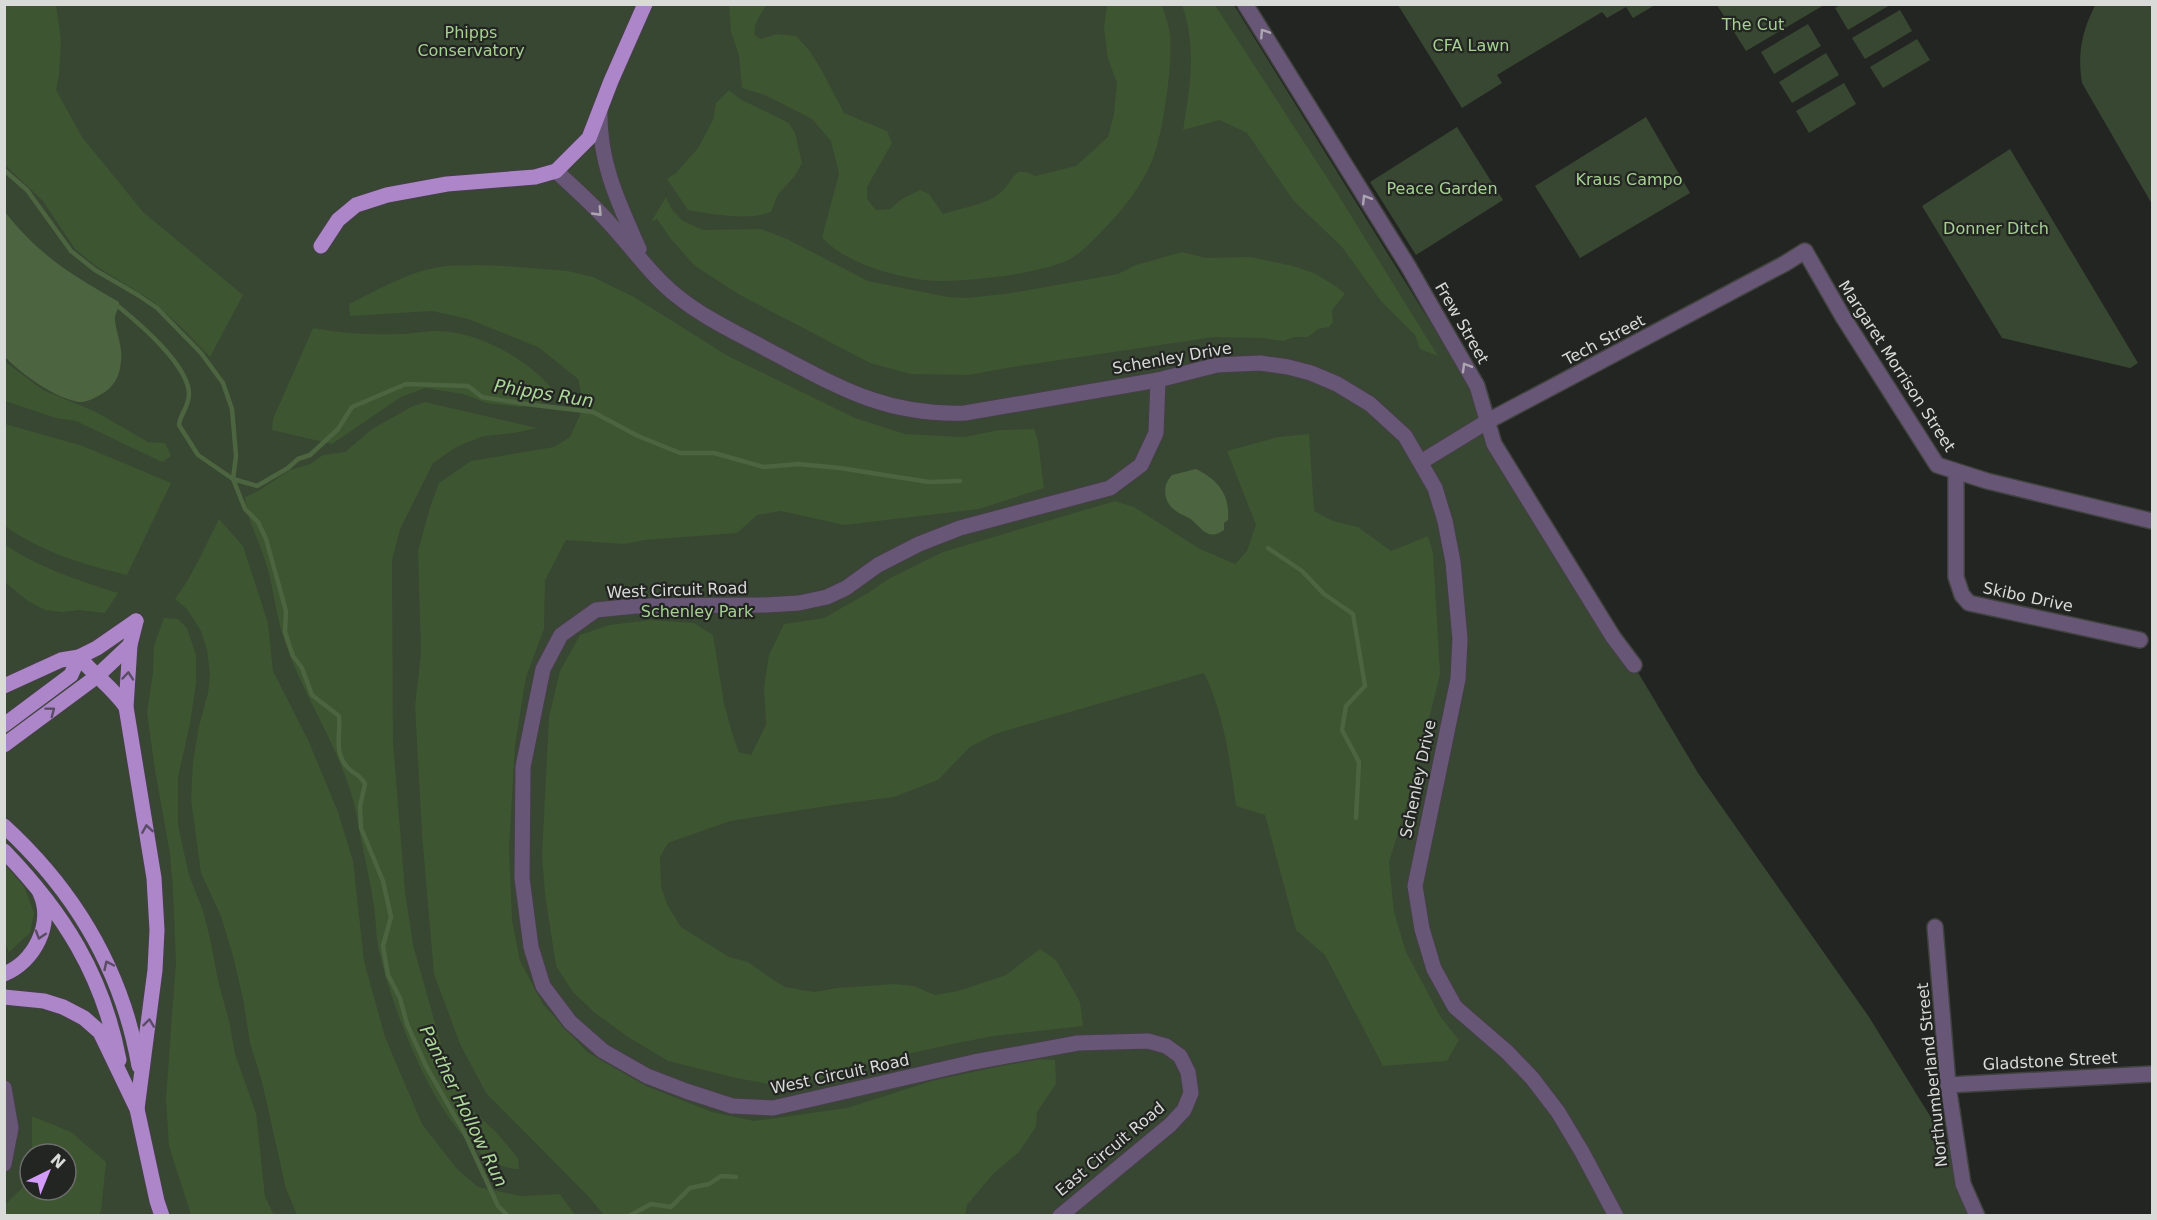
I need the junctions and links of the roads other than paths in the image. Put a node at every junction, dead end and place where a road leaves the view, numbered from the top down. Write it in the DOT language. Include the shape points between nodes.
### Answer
graph roads {
  1 [pos="645,4"];
  2 [pos="1245,4"];
  3 [pos="600,108"];
  4 [pos="556,171"];
  5 [pos="321,246"];
  6 [pos="1805,251"];
  7 [pos="646,266"];
  8 [pos="1158,380"];
  9 [pos="1488,421"];
  10 [pos="1421,462"];
  11 [pos="1956,472"];
  12 [pos="2152,521"];
  13 [pos="2140,640"];
  14 [pos="130,645"];
  15 [pos="79,657"];
  16 [pos="1634,665"];
  17 [pos="96,677"];
  18 [pos="4,686"];
  19 [pos="126,707"];
  20 [pos="4,725"];
  21 [pos="4,745"];
  22 [pos="4,826"];
  23 [pos="4,851"];
  24 [pos="35,882"];
  25 [pos="1935,927"];
  26 [pos="4,974"];
  27 [pos="4,997"];
  28 [pos="2152,1074"];
  29 [pos="122,1077"];
  30 [pos="141,1081"];
  31 [pos="1948,1085"];
  32 [pos="4,1088"];
  33 [pos="137,1108"];
  34 [pos="1184,1110"];
  35 [pos="4,1164"];
  36 [pos="162,1215"];
  37 [pos="1059,1215"];
  38 [pos="1616,1215"];
  39 [pos="1977,1215"];
  1 -- 3 [label="main road, Schenley Drive"];
  9 -- 2 [label="street, Frew Street, one-way" via="1473,378 1408,266"];
  3 -- 4 [label="main road, Schenley Drive" via="589,138"];
  3 -- 7 [label="street, Schenley Drive" via="600,131 611,186"];
  4 -- 5 [label="main road" via="387,195 357,205 338,220"];
  4 -- 7 [label="street, Schenley Drive, one-way"];
  6 -- 9 [label="street, Tech Street"];
  6 -- 11 [label="street, Margaret Morrison Street" via="1937,465"];
  7 -- 8 [label="street, Schenley Drive" via="677,296 730,330 861,396 908,410 965,413"];
  8 -- 10 [label="street, Schenley Drive" via="1238,363 1269,364 1311,373 1370,404 1405,436"];
  8 -- 34 [label="street, West Circuit Road" via="1156,433 1141,465 1110,488 960,528 919,544 827,597 766,605 596,610 561,635 543,669 523,767 522,878 531,947 543,986 570,1022 603,1051 647,1076 686,1091 732,1106 773,1108 974,1062 1078,1043 1126,1040 1166,1046 1180,1056 1188,1072 1191,1093"];
  9 -- 10 [label="street, Tech Street"];
  9 -- 16 [label="street, Frew Street" via="1494,444 1612,637"];
  10 -- 38 [label="street, Schenley Drive" via="1435,488 1445,521 1460,639 1458,679 1415,885 1422,929 1434,969 1455,1007 1532,1078 1582,1152"];
  11 -- 12 [label="street, Margaret Morrison Street"];
  11 -- 13 [label="street, Skibo Drive" via="1956,577 1962,596 1970,603"];
  14 -- 15 [label="main road" via="136,621"];
  14 -- 17 [label="main road"];
  19 -- 14 [label="main road, one-way"];
  15 -- 17 [label="main road"];
  15 -- 18 [label="main road" via="61,660"];
  15 -- 20 [label="main road" via="71,675"];
  17 -- 19 [label="main road"];
  21 -- 17 [label="main road, one-way"];
  30 -- 19 [label="main road, one-way" via="157,930 154,878"];
  30 -- 22 [label="main road, one-way" via="134,1039 107,962 60,885"];
  23 -- 24 [label="main road"];
  24 -- 26 [label="main road, one-way" via="44,909 39,942 24,962"];
  24 -- 29 [label="main road" via="88,963 114,1033"];
  25 -- 31 [label="street, Northumberland Street"];
  27 -- 29 [label="main road" via="44,1002 84,1018 100,1032"];
  28 -- 31 [label="street, Gladstone Street"];
  29 -- 33 [label="main road"];
  30 -- 33 [label="main road"];
  31 -- 39 [label="street, Northumberland Street" via="1963,1184"];
  32 -- 35 [label="street" via="11,1128"];
  33 -- 36 [label="main road"];
  34 -- 37 [label="street, East Circuit Road"];
}
